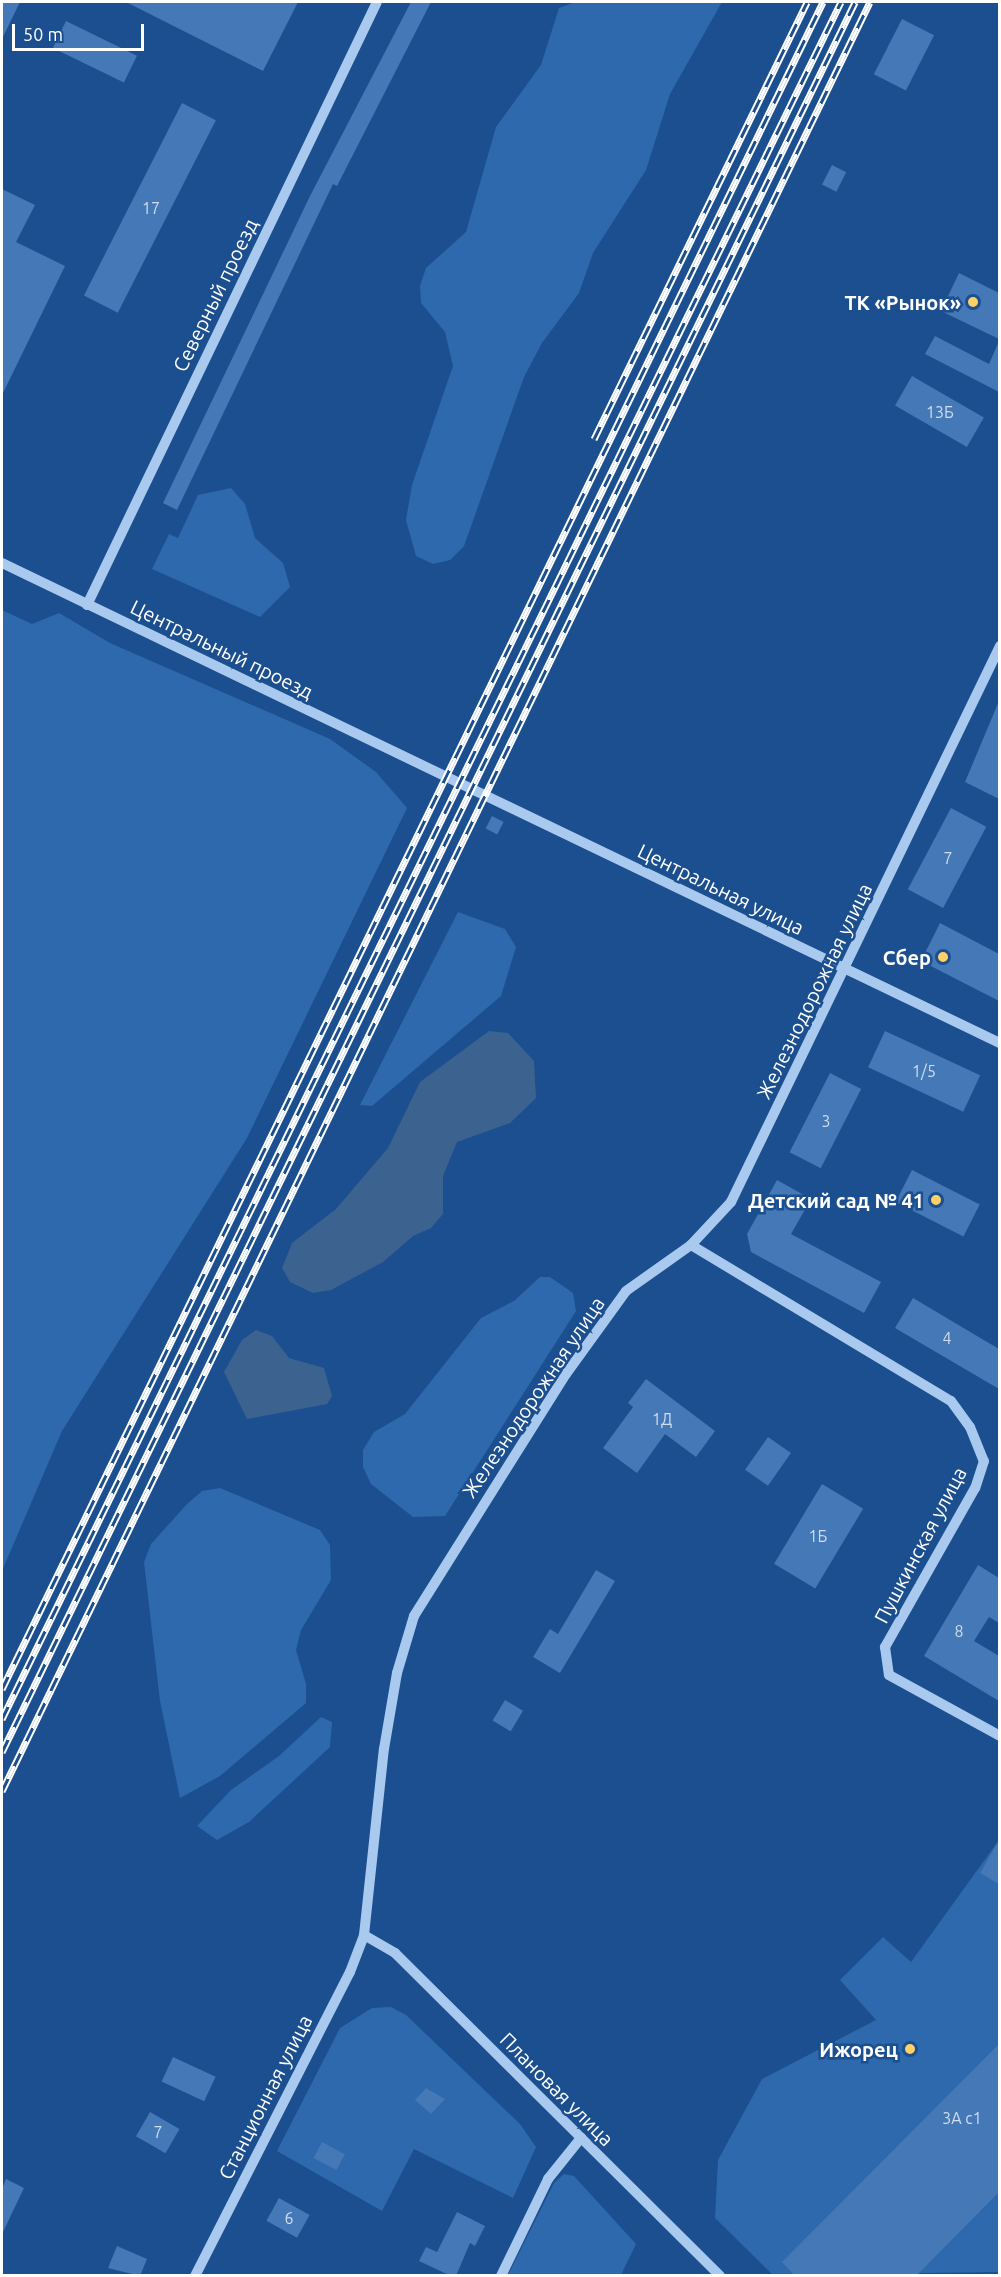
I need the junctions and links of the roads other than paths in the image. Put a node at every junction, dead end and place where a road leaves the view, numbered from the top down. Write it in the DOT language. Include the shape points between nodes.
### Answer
graph roads {
  1 [pos="377,2"];
  2 [pos="2,563"];
  3 [pos="87,605"];
  4 [pos="999,646"];
  5 [pos="427,768"];
  6 [pos="845,968"];
  7 [pos="999,1043"];
  8 [pos="691,1245"];
  9 [pos="999,1736"];
  10 [pos="364,1935"];
  11 [pos="582,2138"];
  12 [pos="195,2276"];
  13 [pos="501,2276"];
  14 [pos="720,2276"];
  1 -- 3 [label="street, Северный проезд"];
  2 -- 3 [label="street, Центральный проезд"];
  3 -- 5 [label="street, Центральный проезд"];
  4 -- 6 [label="street, Железнодорожная улица"];
  5 -- 6 [label="street, Центральная улица"];
  6 -- 7 [label="street, Центральная улица"];
  6 -- 8 [label="street, Железнодорожная улица" via="731,1202"];
  8 -- 9 [label="street, Пушкинская улица" via="951,1401 970,1427 984,1461 975,1488 885,1647 889,1675"];
  8 -- 10 [label="street, Железнодорожная улица" via="626,1291 566,1374 414,1616 397,1672 384,1749"];
  10 -- 11 [label="street, Плановая улица" via="395,1953"];
  10 -- 12 [label="street, Станционная улица" via="350,1972"];
  11 -- 13 [label="street" via="548,2180"];
  11 -- 14 [label="street, Плановая улица"];
}
